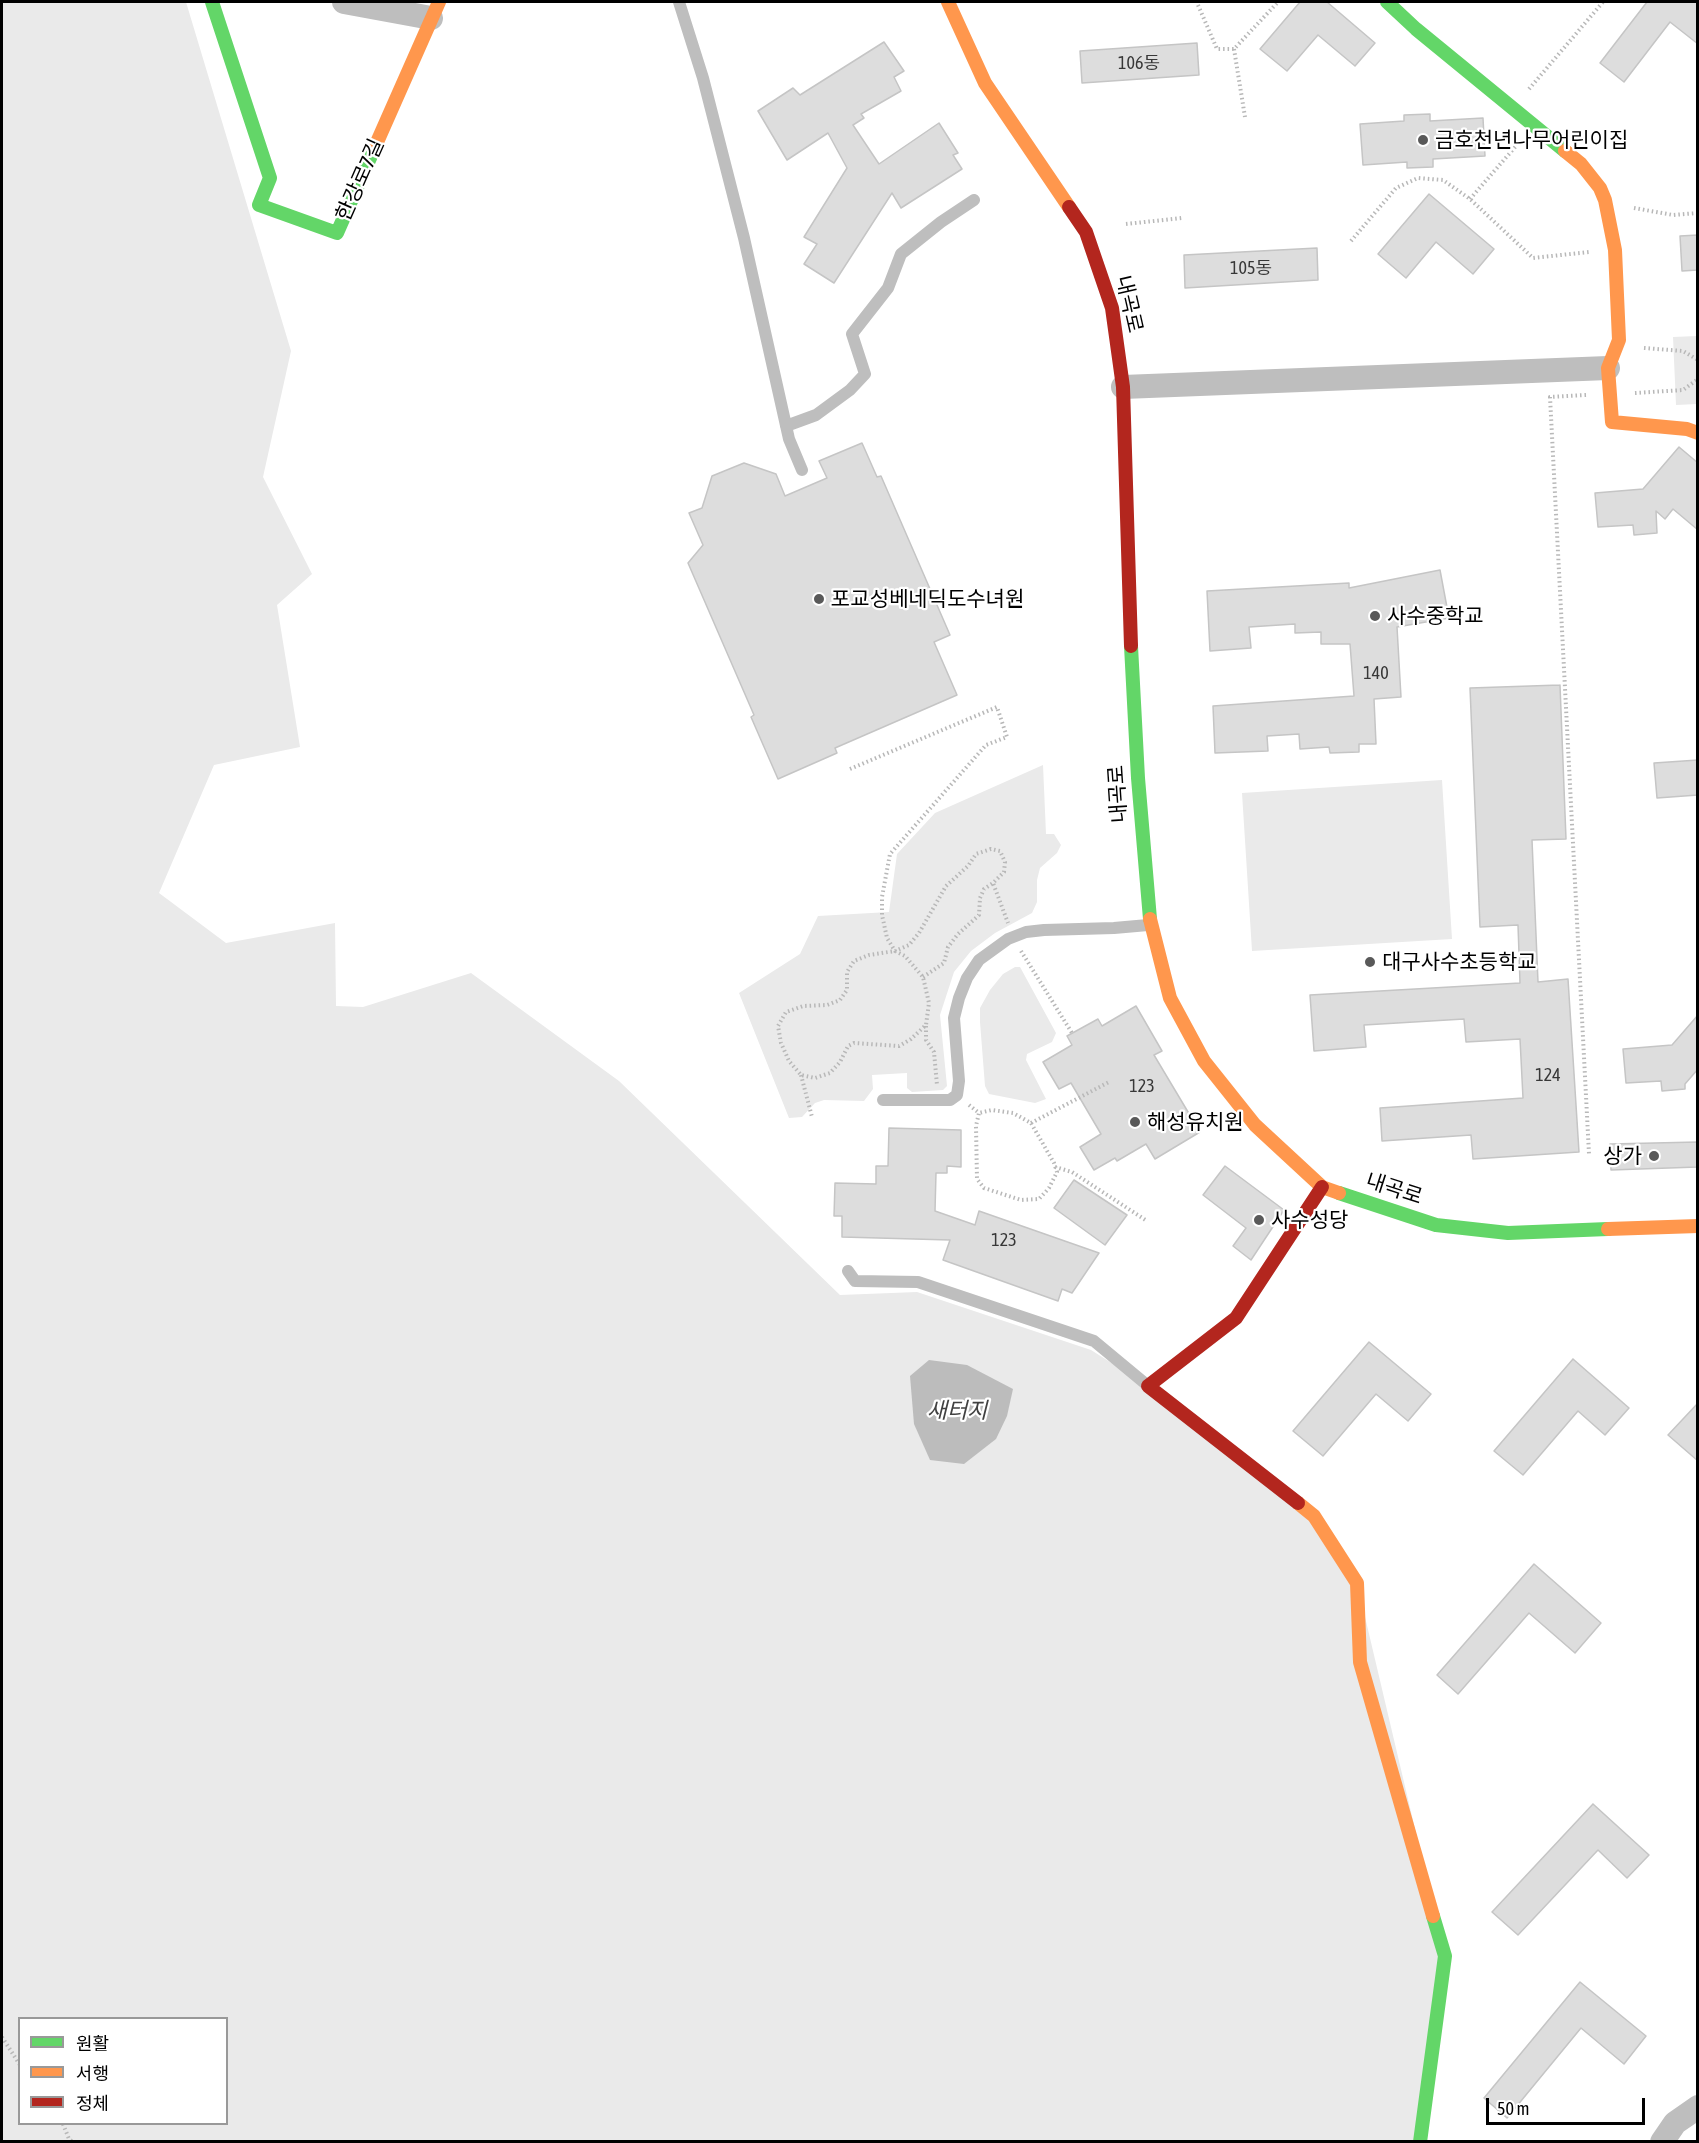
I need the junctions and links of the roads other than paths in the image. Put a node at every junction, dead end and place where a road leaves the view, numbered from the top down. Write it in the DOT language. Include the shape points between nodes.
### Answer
graph roads {
  1 [pos="212,2"];
  2 [pos="344,2"];
  3 [pos="679,2"];
  4 [pos="948,2"];
  5 [pos="1387,2"];
  6 [pos="435,10"];
  7 [pos="974,200"];
  8 [pos="1608,368"];
  9 [pos="1123,387"];
  10 [pos="786,426"];
  11 [pos="1698,433"];
  12 [pos="802,470"];
  13 [pos="1150,925"];
  14 [pos="883,1100"];
  15 [pos="1322,1187"];
  16 [pos="1698,1226"];
  17 [pos="848,1271"];
  18 [pos="1148,1386"];
  19 [pos="1698,2107"];
  20 [pos="1420,2142"];
  21 [pos="1662,2142"];
  1 -- 6 [label="street, 한강로7길" via="270,178 259,205 337,233"];
  2 -- 6 [label="street, 한강로7길"];
  3 -- 10 [label="lane" via="741,227"];
  4 -- 9 [label="street, 내곡로" via="985,83 1086,232 1112,309"];
  5 -- 8 [label="street" via="1581,164 1600,188 1615,250 1619,329"];
  7 -- 10 [label="lane" via="901,254 888,288 852,334 865,375 816,415"];
  8 -- 9 [label="street"];
  8 -- 11 [label="street" via="1612,422"];
  9 -- 13 [label="street, 내곡로" via="1128,595"];
  10 -- 12 [label="lane"];
  13 -- 14 [label="lane" via="1026,932 1008,939 979,960 959,998 954,1018 957,1095 950,1100"];
  13 -- 15 [label="street, 내곡로" via="1170,998 1204,1061 1255,1125"];
  15 -- 16 [label="street, 내곡로" via="1436,1225 1498,1232"];
  15 -- 18 [label="street" via="1236,1318"];
  17 -- 18 [label="lane" via="855,1281 918,1282 1094,1341"];
  18 -- 20 [label="street" via="1314,1516 1357,1583 1360,1662 1445,1956"];
  19 -- 21 [label="street" via="1675,2123"];
}
